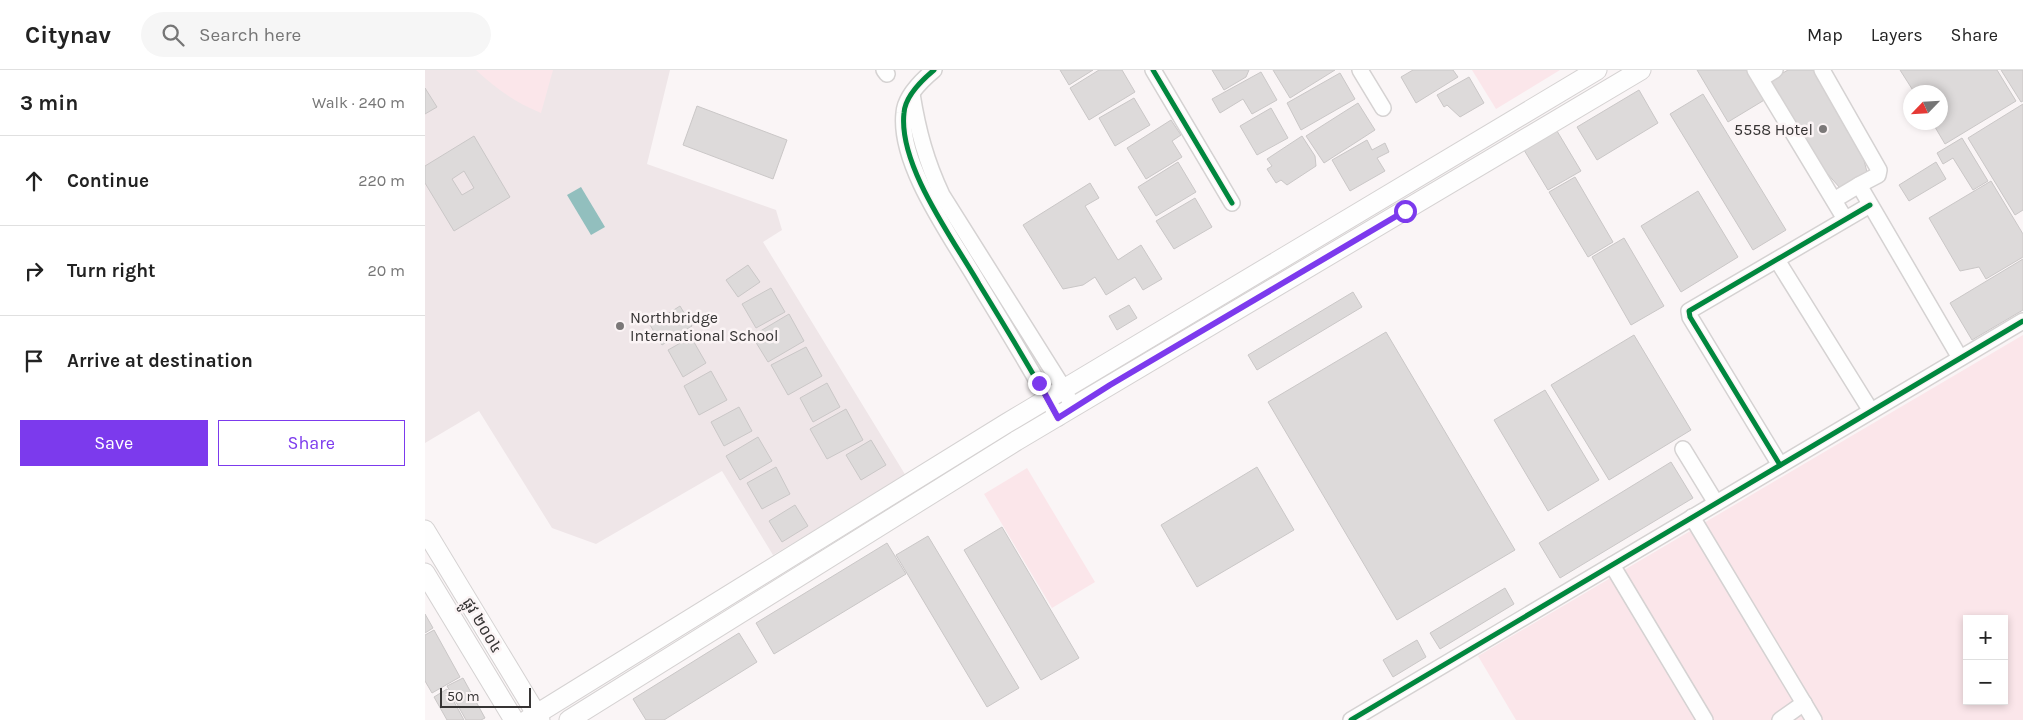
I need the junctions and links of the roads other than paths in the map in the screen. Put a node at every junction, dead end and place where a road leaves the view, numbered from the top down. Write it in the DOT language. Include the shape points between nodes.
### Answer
graph roads {
  1 [pos="934,70"];
  2 [pos="1153,70"];
  3 [pos="1360,70"];
  4 [pos="1597,70"];
  5 [pos="1641,70"];
  6 [pos="1775,70"];
  7 [pos="1822,70"];
  8 [pos="1758,74"];
  9 [pos="912,94"];
  10 [pos="1383,108"];
  11 [pos="1859,185"];
  12 [pos="1833,200"];
  13 [pos="1232,203"];
  14 [pos="1870,205"];
  15 [pos="1845,219"];
  16 [pos="1777,260"];
  17 [pos="2023,321"];
  18 [pos="1960,358"];
  19 [pos="1064,389"];
  20 [pos="1048,399"];
  21 [pos="1871,411"];
  22 [pos="1066,413"];
  23 [pos="1683,449"];
  24 [pos="1781,465"];
  25 [pos="1716,503"];
  26 [pos="1692,517"];
  27 [pos="425,530"];
  28 [pos="1612,565"];
  29 [pos="425,573"];
  30 [pos="1804,703"];
  31 [pos="535,718"];
  32 [pos="514,720"];
  33 [pos="569,720"];
  34 [pos="1351,720"];
  35 [pos="1705,720"];
  36 [pos="1780,720"];
  37 [pos="1814,720"];
  1 -- 9 [label="street"];
  2 -- 13 [label="street"];
  3 -- 10 [label="street"];
  4 -- 19 [label="main road"];
  5 -- 22 [label="main road"];
  6 -- 8 [label="street"];
  7 -- 11 [label="street" via="1879,170 1878,175"];
  8 -- 12 [label="street"];
  9 -- 19 [label="street" via="921,144 942,195"];
  9 -- 20 [label="street" via="904,110 903,130 918,177"];
  11 -- 12 [label="street"];
  11 -- 14 [label="street"];
  12 -- 15 [label="street"];
  14 -- 15 [label="street"];
  14 -- 18 [label="street"];
  15 -- 16 [label="street"];
  16 -- 21 [label="street"];
  16 -- 24 [label="street" via="1689,312"];
  17 -- 18 [label="street"];
  18 -- 21 [label="street"];
  19 -- 20 [label="main road"];
  19 -- 22 [label="street"];
  20 -- 22 [label="street"];
  20 -- 31 [label="main road"];
  21 -- 24 [label="street"];
  22 -- 33 [label="main road"];
  23 -- 25 [label="street"];
  24 -- 25 [label="street"];
  25 -- 26 [label="street"];
  26 -- 28 [label="street"];
  26 -- 30 [label="street"];
  27 -- 31 [label="main road, ផ្លូវ ២០០៤"];
  28 -- 34 [label="street"];
  28 -- 35 [label="street"];
  29 -- 32 [label="main road, ផ្លូវ ២០០៤"];
  30 -- 36 [label="street"];
  30 -- 37 [label="street"];
}
